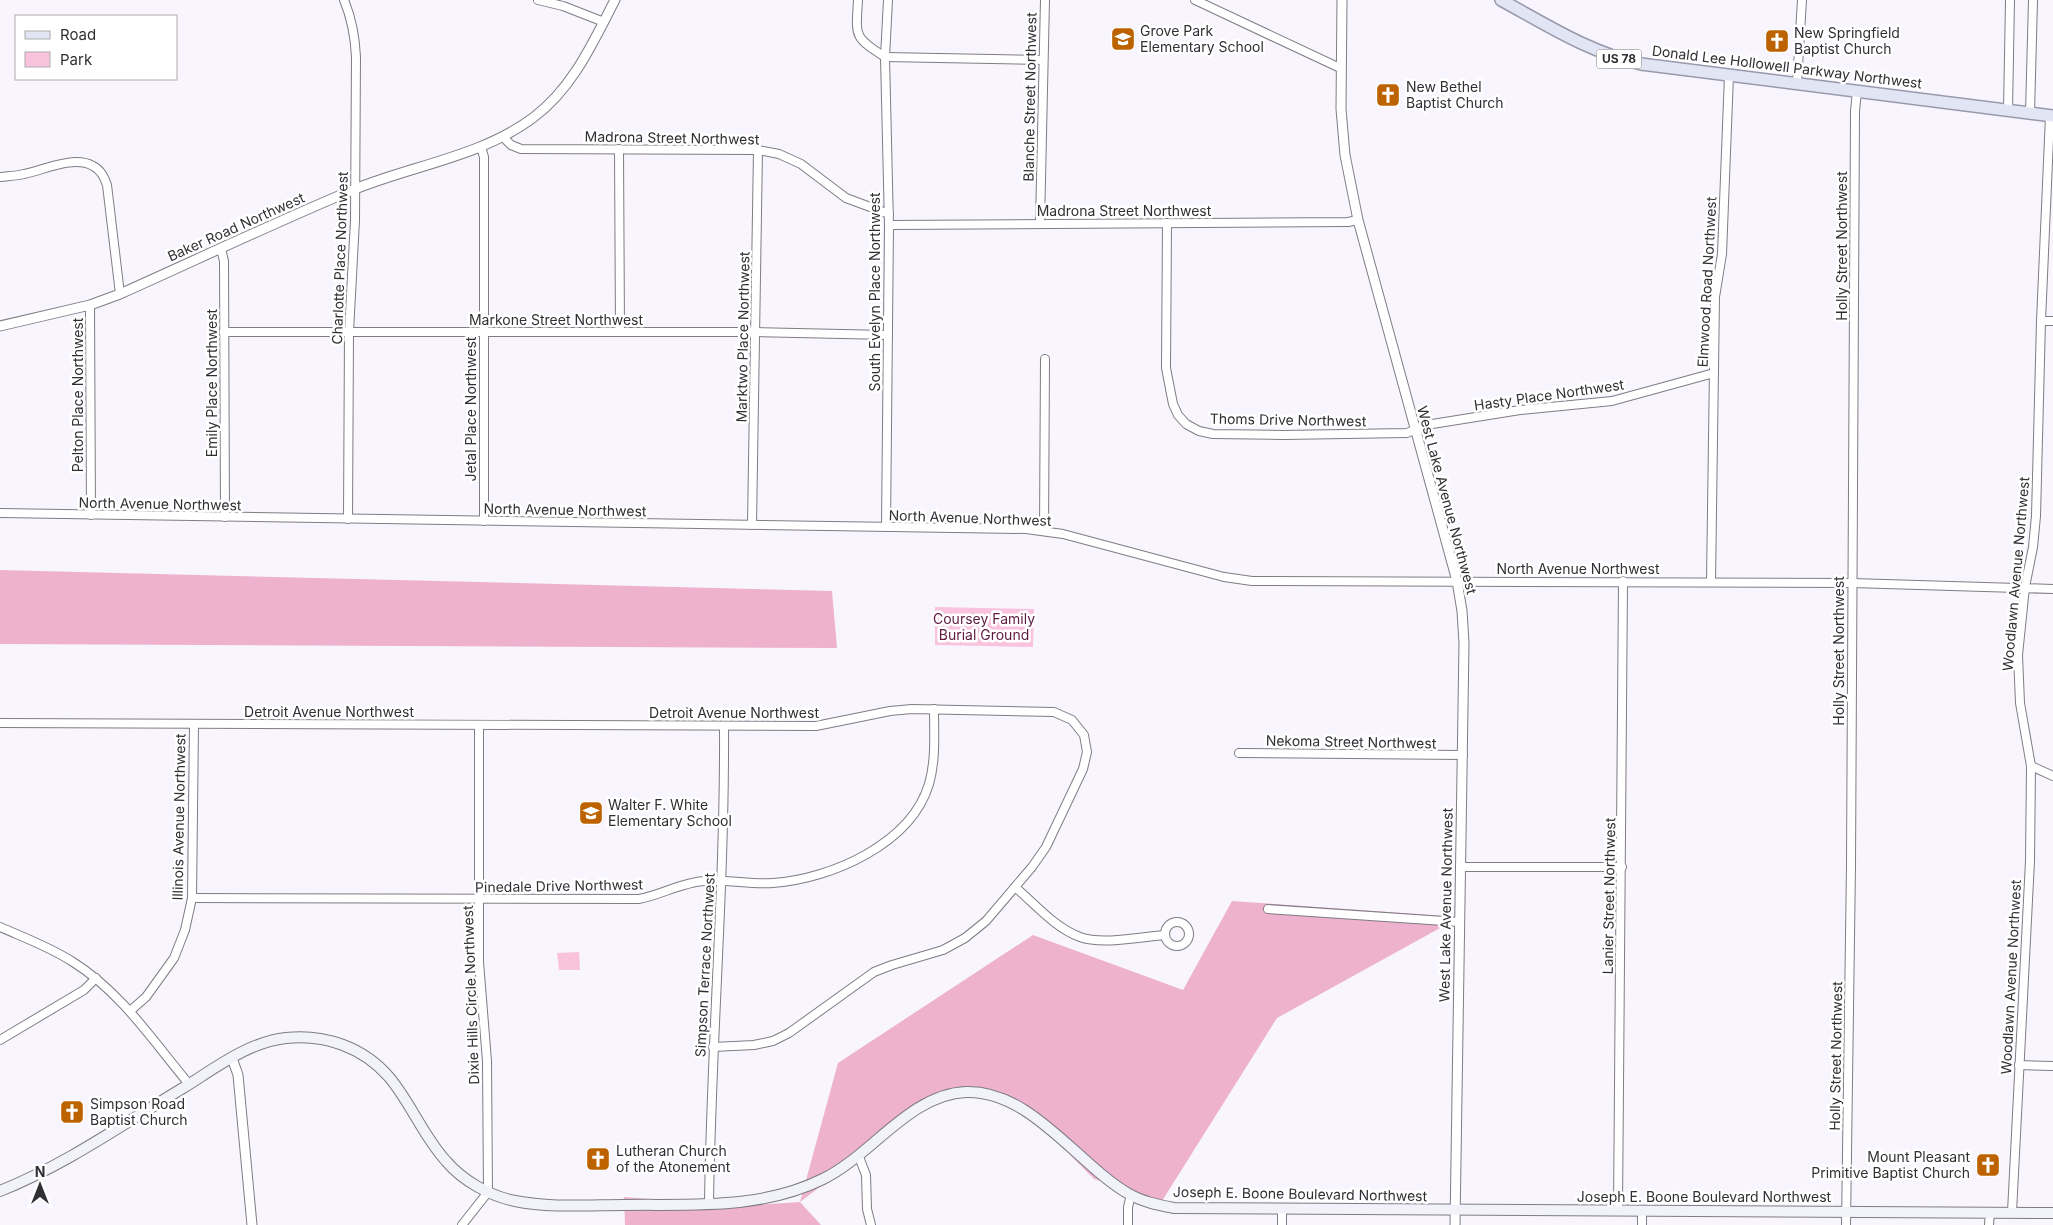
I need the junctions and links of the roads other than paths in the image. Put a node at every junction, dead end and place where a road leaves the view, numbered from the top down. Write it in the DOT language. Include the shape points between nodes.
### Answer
graph roads {
  1 [pos="344,0"];
  2 [pos="538,0"];
  3 [pos="615,0"];
  4 [pos="858,0"];
  5 [pos="888,0"];
  6 [pos="1045,0"];
  7 [pos="1195,0"];
  8 [pos="1342,0"];
  9 [pos="1500,0"];
  10 [pos="1802,0"];
  11 [pos="2010,0"];
  12 [pos="2033,0"];
  13 [pos="604,22"];
  14 [pos="884,57"];
  15 [pos="1043,60"];
  16 [pos="1340,68"];
  17 [pos="1730,75"];
  18 [pos="1797,83"];
  19 [pos="1857,91"];
  20 [pos="2008,110"];
  21 [pos="2030,113"];
  22 [pos="2051,116"];
  23 [pos="504,137"];
  24 [pos="482,147"];
  25 [pos="619,149"];
  26 [pos="758,150"];
  27 [pos="0,177"];
  28 [pos="355,190"];
  29 [pos="889,214"];
  30 [pos="1358,220"];
  31 [pos="1167,223"];
  32 [pos="1040,224"];
  33 [pos="889,225"];
  34 [pos="221,249"];
  35 [pos="120,294"];
  36 [pos="90,305"];
  37 [pos="2041,321"];
  38 [pos="2053,321"];
  39 [pos="0,326"];
  40 [pos="224,332"];
  41 [pos="349,332"];
  42 [pos="484,332"];
  43 [pos="620,332"];
  44 [pos="755,332"];
  45 [pos="888,335"];
  46 [pos="1045,360"];
  47 [pos="1714,373"];
  48 [pos="1415,430"];
  49 [pos="0,513"];
  50 [pos="90,515"];
  51 [pos="225,517"];
  52 [pos="348,519"];
  53 [pos="484,521"];
  54 [pos="752,525"];
  55 [pos="886,527"];
  56 [pos="1044,531"];
  57 [pos="1456,581"];
  58 [pos="1623,581"];
  59 [pos="1711,582"];
  60 [pos="1852,582"];
  61 [pos="2025,587"];
  62 [pos="2053,589"];
  63 [pos="934,709"];
  64 [pos="0,723"];
  65 [pos="194,724"];
  66 [pos="480,725"];
  67 [pos="724,726"];
  68 [pos="1239,753"];
  69 [pos="1463,755"];
  70 [pos="2031,766"];
  71 [pos="2053,776"];
  72 [pos="1460,867"];
  73 [pos="1622,867"];
  74 [pos="721,881"];
  75 [pos="1015,887"];
  76 [pos="192,898"];
  77 [pos="479,900"];
  78 [pos="1268,909"];
  79 [pos="1460,922"];
  80 [pos="0,927"];
  81 [pos="1165,935"];
  82 [pos="96,978"];
  83 [pos="130,1012"];
  84 [pos="0,1040"];
  85 [pos="713,1047"];
  86 [pos="232,1058"];
  87 [pos="2019,1065"];
  88 [pos="2053,1066"];
  89 [pos="188,1084"];
  90 [pos="859,1157"];
  91 [pos="0,1191"];
  92 [pos="488,1192"];
  93 [pos="1131,1195"];
  94 [pos="709,1204"];
  95 [pos="1282,1209"];
  96 [pos="1454,1210"];
  97 [pos="1618,1211"];
  98 [pos="1642,1211"];
  99 [pos="1847,1212"];
  100 [pos="1990,1212"];
  101 [pos="2012,1212"];
  102 [pos="2053,1213"];
  103 [pos="252,1225"];
  104 [pos="462,1225"];
  105 [pos="871,1225"];
  106 [pos="1128,1225"];
  107 [pos="1282,1225"];
  108 [pos="1454,1225"];
  109 [pos="1642,1225"];
  110 [pos="1846,1225"];
  111 [pos="1989,1225"];
  1 -- 28 [label="street, Charlotte Place Northwest" via="356,42"];
  2 -- 13 [label="street"];
  3 -- 13 [label="street, Baker Road Northwest"];
  4 -- 14 [label="street" via="858,34 862,41"];
  5 -- 14 [label="street, South Evelyn Place Northwest"];
  6 -- 15 [label="street, Blanche Street Northwest"];
  7 -- 16 [label="street"];
  8 -- 16 [label="street, West Lake Avenue Northwest"];
  9 -- 17 [label="main road, Donald Lee Hollowell Parkway Northwest / US 78" via="1586,47 1614,58"];
  10 -- 18 [label="street"];
  11 -- 20 [label="street"];
  12 -- 21 [label="street"];
  13 -- 23 [label="street, Baker Road Northwest" via="582,63 562,91 534,117"];
  14 -- 15 [label="street"];
  14 -- 29 [label="street, South Evelyn Place Northwest"];
  15 -- 32 [label="street, Blanche Street Northwest"];
  16 -- 30 [label="street, West Lake Avenue Northwest" via="1344,146"];
  17 -- 18 [label="main road, Donald Lee Hollowell Parkway Northwest / US 78"];
  17 -- 47 [label="street, Elmwood Road Northwest" via="1722,254 1715,297"];
  18 -- 19 [label="main road, Donald Lee Hollowell Parkway Northwest / US 78"];
  19 -- 20 [label="main road, Donald Lee Hollowell Parkway Northwest / US 78"];
  19 -- 60 [label="street, Holly Street Northwest"];
  20 -- 21 [label="main road, Donald Lee Hollowell Parkway Northwest / US 78"];
  21 -- 22 [label="main road, Donald Lee Hollowell Parkway Northwest / US 78"];
  22 -- 37 [label="street, Woodlawn Avenue Northwest"];
  23 -- 24 [label="street, Baker Road Northwest"];
  23 -- 25 [label="street, Madrona Street Northwest" via="510,145 521,149"];
  24 -- 28 [label="street, Baker Road Northwest"];
  24 -- 42 [label="street, Jetal Place Northwest"];
  25 -- 26 [label="street, Madrona Street Northwest"];
  25 -- 43 [label="street"];
  26 -- 29 [label="street, Madrona Street Northwest" via="779,154 801,164 846,198"];
  26 -- 44 [label="street, Marktwo Place Northwest"];
  27 -- 35 [label="street" via="72,162 94,166 107,185"];
  28 -- 34 [label="street, Baker Road Northwest"];
  28 -- 41 [label="street, Charlotte Place Northwest"];
  29 -- 33 [label="street, South Evelyn Place Northwest"];
  30 -- 31 [label="street, Madrona Street Northwest"];
  30 -- 48 [label="street, West Lake Avenue Northwest"];
  31 -- 32 [label="street, Madrona Street Northwest"];
  31 -- 48 [label="street, Thoms Drive Northwest" via="1166,368 1173,404 1186,424 1213,434 1388,434"];
  32 -- 33 [label="street, Madrona Street Northwest"];
  33 -- 45 [label="street, South Evelyn Place Northwest"];
  34 -- 35 [label="street, Baker Road Northwest"];
  34 -- 40 [label="street, Emily Place Northwest" via="224,261"];
  35 -- 36 [label="street, Baker Road Northwest"];
  36 -- 39 [label="street, Baker Road Northwest"];
  36 -- 50 [label="street, Pelton Place Northwest"];
  37 -- 38 [label="street"];
  37 -- 61 [label="street, Woodlawn Avenue Northwest" via="2036,516"];
  40 -- 41 [label="street, Markone Street Northwest"];
  40 -- 51 [label="street, Emily Place Northwest"];
  41 -- 42 [label="street, Markone Street Northwest"];
  41 -- 52 [label="street, Charlotte Place Northwest"];
  42 -- 43 [label="street, Markone Street Northwest"];
  42 -- 53 [label="street, Jetal Place Northwest"];
  43 -- 44 [label="street, Markone Street Northwest"];
  44 -- 45 [label="street, Markone Street Northwest"];
  44 -- 54 [label="street, Marktwo Place Northwest"];
  45 -- 55 [label="street, South Evelyn Place Northwest"];
  46 -- 56 [label="street"];
  47 -- 48 [label="street, Hasty Place Northwest" via="1612,401 1520,410 1426,425"];
  47 -- 59 [label="street, Elmwood Road Northwest"];
  48 -- 57 [label="street, West Lake Avenue Northwest"];
  49 -- 50 [label="street, North Avenue Northwest"];
  50 -- 51 [label="street, North Avenue Northwest"];
  51 -- 52 [label="street, North Avenue Northwest"];
  52 -- 53 [label="street, North Avenue Northwest"];
  53 -- 54 [label="street, North Avenue Northwest"];
  54 -- 55 [label="street, North Avenue Northwest"];
  55 -- 56 [label="street, North Avenue Northwest"];
  56 -- 57 [label="street, North Avenue Northwest" via="1224,577 1252,581"];
  57 -- 58 [label="street, North Avenue Northwest"];
  57 -- 69 [label="street, West Lake Avenue Northwest" via="1464,643"];
  58 -- 59 [label="street, North Avenue Northwest"];
  58 -- 73 [label="street, Lanier Street Northwest"];
  59 -- 60 [label="street, North Avenue Northwest"];
  60 -- 61 [label="street, North Avenue Northwest"];
  60 -- 99 [label="street, Holly Street Northwest"];
  61 -- 62 [label="street, North Avenue Northwest"];
  61 -- 70 [label="street, Woodlawn Avenue Northwest" via="2018,655 2020,703"];
  63 -- 67 [label="street, Detroit Avenue Northwest" via="890,711 816,726"];
  63 -- 74 [label="street, Pinedale Drive Northwest" via="934,757 929,784 914,814 892,838 869,853 804,879 772,883"];
  63 -- 75 [label="street, Detroit Avenue Northwest" via="1054,712 1072,720 1084,736 1087,752 1084,769 1046,847"];
  64 -- 65 [label="street, Detroit Avenue Northwest"];
  65 -- 66 [label="street, Detroit Avenue Northwest"];
  65 -- 76 [label="street, Illinois Avenue Northwest"];
  66 -- 67 [label="street, Detroit Avenue Northwest"];
  66 -- 77 [label="street, Dixie Hills Circle Northwest"];
  67 -- 74 [label="street, Simpson Terrace Northwest"];
  68 -- 69 [label="street, Nekoma Street Northwest"];
  69 -- 72 [label="street, West Lake Avenue Northwest"];
  70 -- 71 [label="street"];
  70 -- 87 [label="street, Woodlawn Avenue Northwest" via="2030,861"];
  72 -- 73 [label="street"];
  72 -- 79 [label="street, West Lake Avenue Northwest"];
  73 -- 97 [label="street, Lanier Street Northwest"];
  74 -- 77 [label="street, Pinedale Drive Northwest" via="690,883 639,899"];
  74 -- 85 [label="street, Simpson Terrace Northwest"];
  75 -- 81 [label="street" via="1064,928 1080,937 1110,940"];
  75 -- 85 [label="street, Detroit Avenue Northwest" via="986,921 965,938 943,950 874,972 789,1034 754,1045"];
  76 -- 77 [label="street, Pinedale Drive Northwest"];
  76 -- 83 [label="street, Illinois Avenue Northwest" via="174,958"];
  77 -- 92 [label="street, Dixie Hills Circle Northwest" via="487,1061"];
  78 -- 79 [label="street"];
  79 -- 96 [label="street, West Lake Avenue Northwest"];
  80 -- 82 [label="street" via="48,948"];
  82 -- 83 [label="street"];
  82 -- 84 [label="street" via="84,990"];
  83 -- 89 [label="street"];
  85 -- 94 [label="street, Simpson Terrace Northwest"];
  86 -- 89 [label="main road, Joseph E. Boone Boulevard Northwest"];
  86 -- 92 [label="main road, Joseph E. Boone Boulevard Northwest" via="267,1042 285,1038 323,1039 354,1049 390,1078 447,1162 463,1177"];
  86 -- 103 [label="street" via="238,1075"];
  87 -- 88 [label="street"];
  87 -- 101 [label="street, Woodlawn Avenue Northwest"];
  89 -- 91 [label="main road, Joseph E. Boone Boulevard Northwest" via="74,1154"];
  90 -- 93 [label="main road, Joseph E. Boone Boulevard Northwest" via="926,1104 952,1094 979,1093 1000,1099 1035,1117"];
  90 -- 94 [label="main road, Joseph E. Boone Boulevard Northwest" via="825,1178 788,1194 749,1202"];
  90 -- 105 [label="street" via="866,1175"];
  92 -- 94 [label="main road, Joseph E. Boone Boulevard Northwest" via="534,1203"];
  92 -- 104 [label="street"];
  93 -- 95 [label="main road, Joseph E. Boone Boulevard Northwest" via="1174,1208"];
  93 -- 106 [label="street"];
  95 -- 96 [label="main road, Joseph E. Boone Boulevard Northwest"];
  95 -- 107 [label="street"];
  96 -- 97 [label="main road, Joseph E. Boone Boulevard Northwest"];
  96 -- 108 [label="street, West Lake Avenue Northwest"];
  97 -- 98 [label="main road, Joseph E. Boone Boulevard Northwest"];
  98 -- 99 [label="main road, Joseph E. Boone Boulevard Northwest"];
  98 -- 109 [label="street"];
  99 -- 100 [label="main road, Joseph E. Boone Boulevard Northwest"];
  99 -- 110 [label="street, Holly Street Northwest"];
  100 -- 101 [label="main road, Joseph E. Boone Boulevard Northwest"];
  100 -- 111 [label="street"];
  101 -- 102 [label="main road, Joseph E. Boone Boulevard Northwest"];
}
